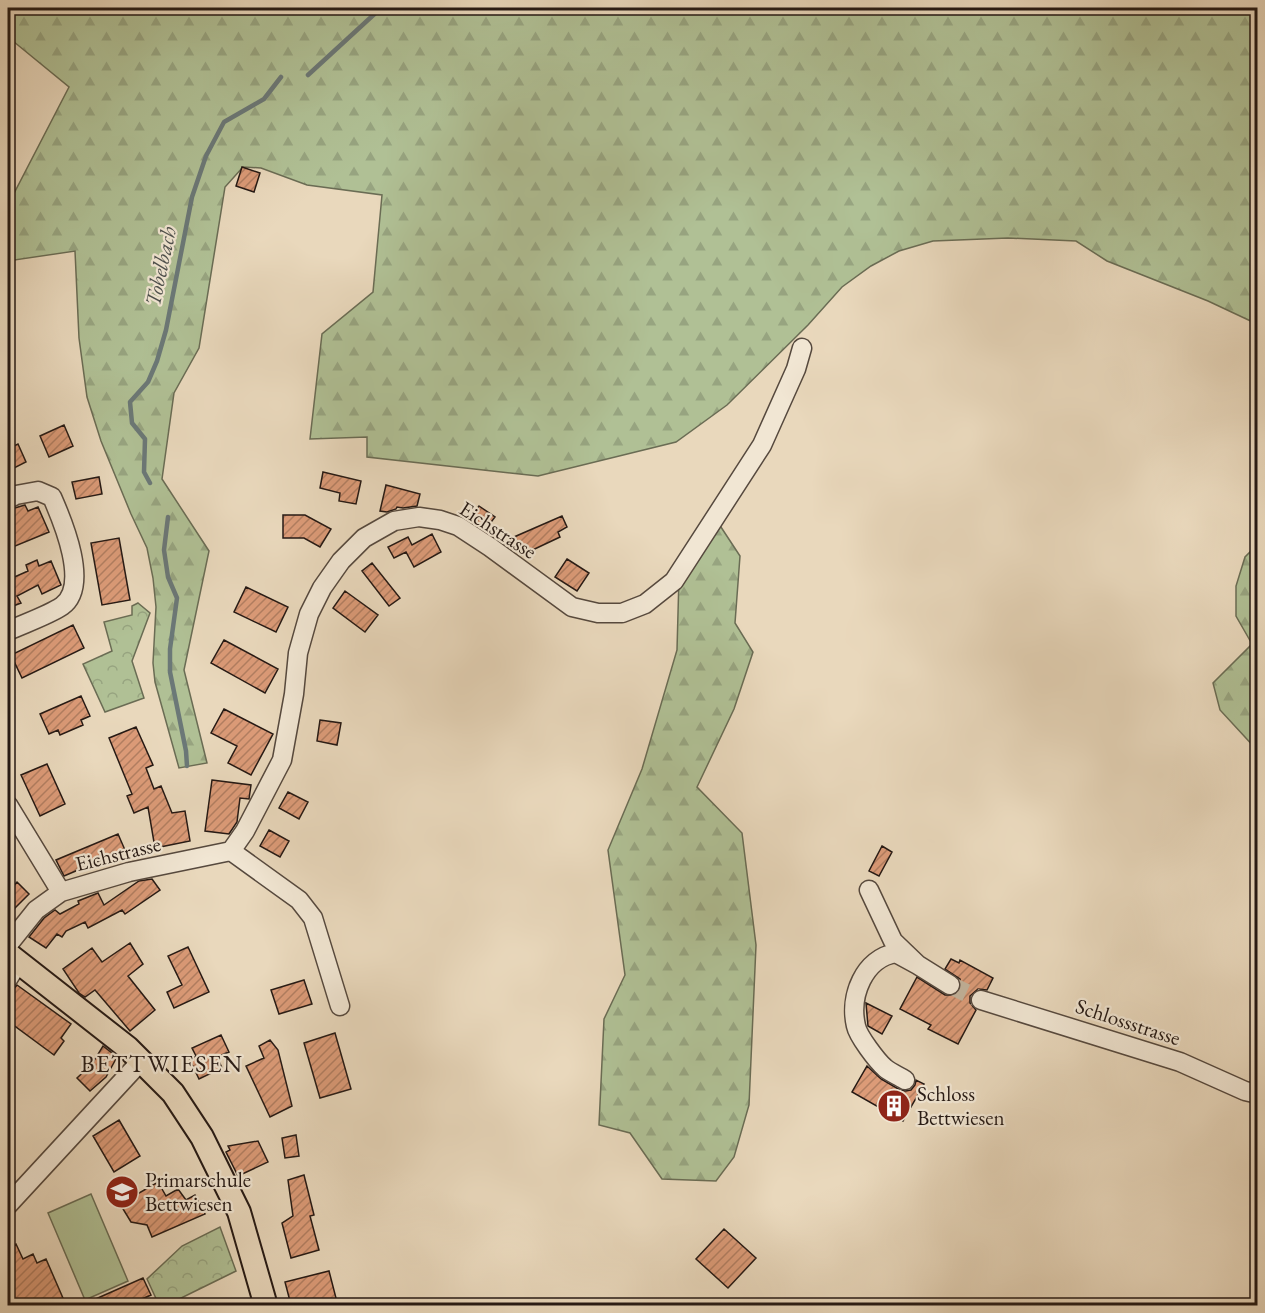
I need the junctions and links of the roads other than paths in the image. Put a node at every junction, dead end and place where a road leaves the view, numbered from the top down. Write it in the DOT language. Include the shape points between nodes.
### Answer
graph roads {
  1 [pos="802,348"];
  2 [pos="8,499"];
  3 [pos="8,631"];
  4 [pos="8,805"];
  5 [pos="231,851"];
  6 [pos="869,890"];
  7 [pos="61,892"];
  8 [pos="10,960"];
  9 [pos="918,965"];
  10 [pos="950,985"];
  11 [pos="981,1000"];
  12 [pos="340,1006"];
  13 [pos="142,1060"];
  14 [pos="905,1080"];
  15 [pos="1257,1094"];
  16 [pos="8,1205"];
  17 [pos="266,1305"];
  1 -- 5 [label="street, Eichstrasse" via="762,445 674,581 645,604 622,613 572,607 490,547 458,526 440,520 394,521 364,538 341,561 309,614 298,653 282,760 246,831"];
  2 -- 3 [label="street" via="38,491 52,497 64,525 76,580 73,595 62,606"];
  4 -- 7 [label="street"];
  5 -- 7 [label="street, Eichstrasse" via="129,872"];
  5 -- 12 [label="street" via="299,900 313,918"];
  6 -- 9 [label="street" via="893,941"];
  7 -- 8 [label="street, Eichstrasse" via="36,910"];
  8 -- 13 [label="main road"];
  9 -- 10 [label="street"];
  9 -- 14 [label="street" via="896,953 884,955 874,962 859,984 855,1007 856,1028 869,1049 885,1068"];
  11 -- 15 [label="street, Schlossstrasse" via="1180,1062"];
  13 -- 16 [label="street"];
  13 -- 17 [label="main road" via="173,1093 213,1158 239,1212"];
}
